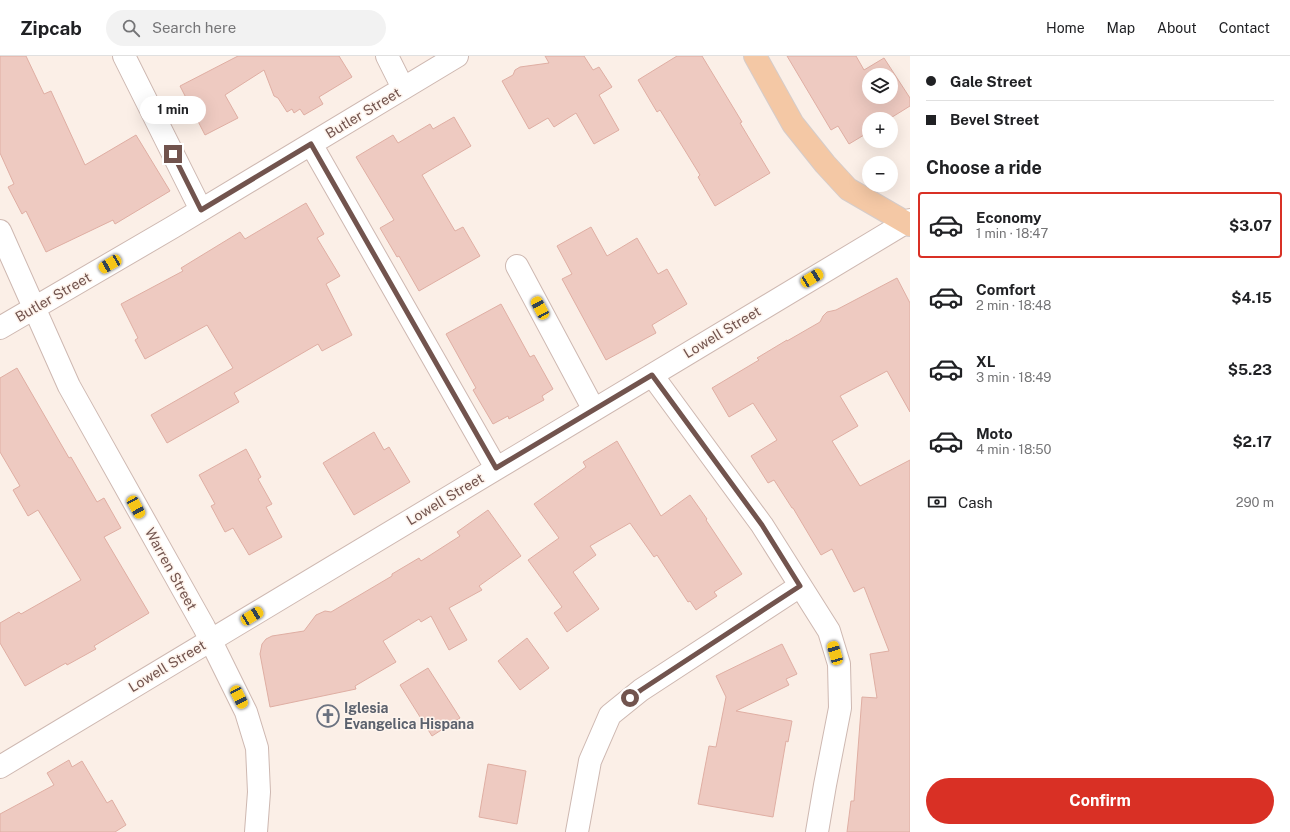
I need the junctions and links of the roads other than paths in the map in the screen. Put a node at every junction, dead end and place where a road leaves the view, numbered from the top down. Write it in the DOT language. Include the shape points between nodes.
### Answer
graph roads {
  1 [pos="124,56"];
  2 [pos="387,56"];
  3 [pos="456,56"];
  4 [pos="755,56"];
  5 [pos="403,88"];
  6 [pos="311,144"];
  7 [pos="201,210"];
  8 [pos="909,222"];
  9 [pos="0,231"];
  10 [pos="517,266"];
  11 [pos="34,308"];
  12 [pos="0,328"];
  13 [pos="652,375"];
  14 [pos="594,410"];
  15 [pos="496,468"];
  16 [pos="800,586"];
  17 [pos="211,640"];
  18 [pos="0,767"];
  19 [pos="256,832"];
  20 [pos="577,832"];
  21 [pos="817,832"];
  1 -- 7 [label="street"];
  2 -- 5 [label="street"];
  3 -- 5 [label="street, Butler Street"];
  4 -- 8 [label="main road" via="793,124 848,189"];
  5 -- 6 [label="street, Butler Street"];
  6 -- 7 [label="street, Butler Street"];
  6 -- 15 [label="street"];
  7 -- 11 [label="street, Butler Street"];
  8 -- 13 [label="street, Lowell Street"];
  9 -- 11 [label="street, Warren Street"];
  10 -- 14 [label="street"];
  11 -- 12 [label="street, Butler Street"];
  11 -- 17 [label="street, Warren Street" via="69,386"];
  13 -- 14 [label="street, Lowell Street"];
  13 -- 16 [label="street" via="762,525"];
  14 -- 15 [label="street, Lowell Street"];
  15 -- 17 [label="street, Lowell Street"];
  16 -- 20 [label="street" via="641,690 610,715 590,761"];
  16 -- 21 [label="street" via="829,631 839,664 840,708"];
  17 -- 18 [label="street, Lowell Street"];
  17 -- 19 [label="street, Warren Street" via="246,712 257,748 259,792"];
}
